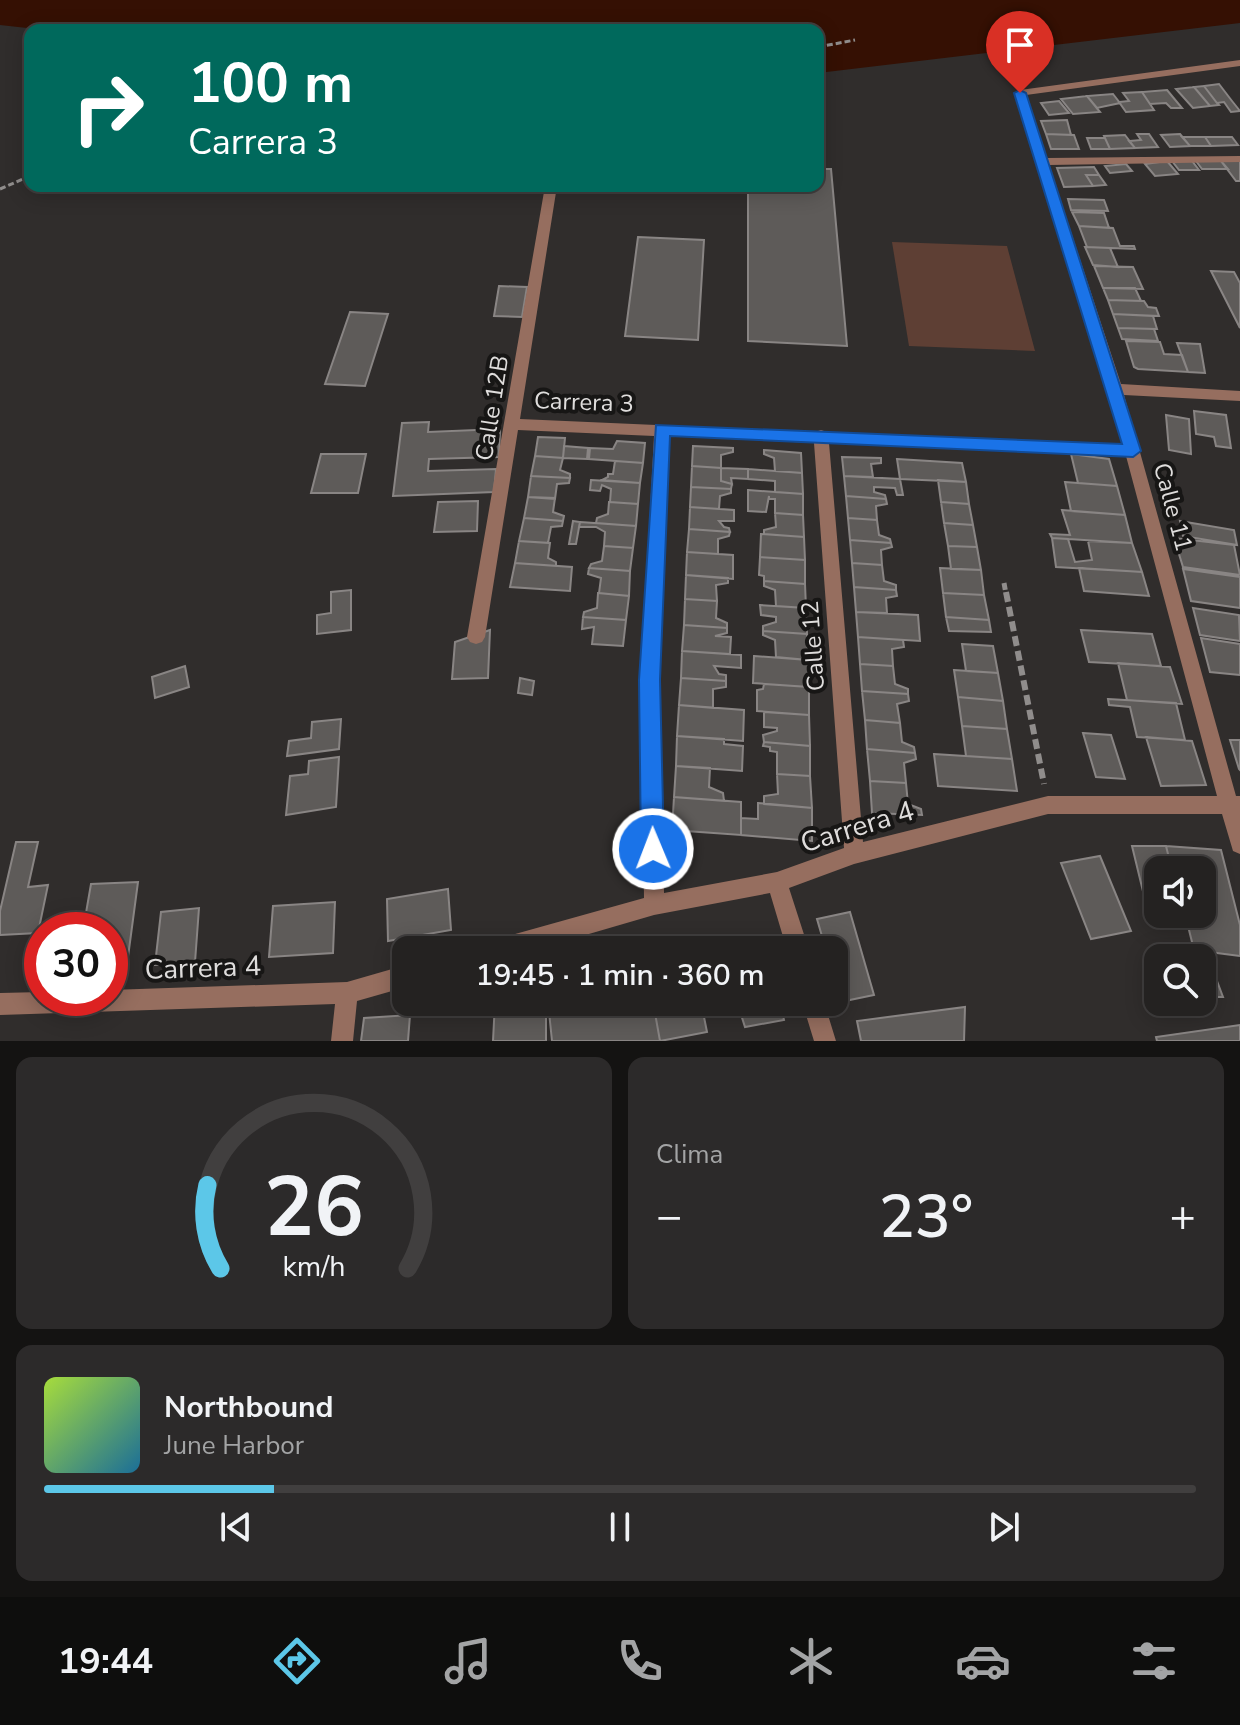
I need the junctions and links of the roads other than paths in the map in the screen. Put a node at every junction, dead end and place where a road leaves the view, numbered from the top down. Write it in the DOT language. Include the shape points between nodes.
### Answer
graph roads {
  1 [pos="1240,63"];
  2 [pos="1240,159"];
  3 [pos="1043,162"];
  4 [pos="550,192"];
  5 [pos="1115,389"];
  6 [pos="1240,396"];
  7 [pos="512,424"];
  8 [pos="662,430"];
  9 [pos="821,435"];
  10 [pos="1133,451"];
  11 [pos="476,637"];
  12 [pos="1234,805"];
  13 [pos="1240,844"];
  14 [pos="854,854"];
  15 [pos="777,882"];
  16 [pos="654,905"];
  17 [pos="546,936"];
  18 [pos="794,936"];
  19 [pos="392,980"];
  20 [pos="347,993"];
  21 [pos="0,1004"];
  22 [pos="817,1016"];
  23 [pos="342,1041"];
  24 [pos="825,1041"];
  1 -- 3 [label="street, Calle 11" via="1020,93"];
  2 -- 3 [label="street"];
  3 -- 5 [label="street, Calle 11"];
  4 -- 7 [label="street, Calle 12B"];
  5 -- 6 [label="street"];
  5 -- 10 [label="street, Calle 11"];
  7 -- 8 [label="street, Carrera 3"];
  7 -- 11 [label="street, Calle 12B"];
  8 -- 9 [label="street, Carrera 3"];
  8 -- 16 [label="street" via="650,680"];
  9 -- 10 [label="street, Carrera 3"];
  9 -- 14 [label="street, Calle 12"];
  10 -- 12 [label="street, Calle 11"];
  12 -- 13 [label="street, Calle 11"];
  12 -- 14 [label="street, Carrera 4" via="1048,805"];
  14 -- 15 [label="street, Carrera 4"];
  15 -- 16 [label="street, Carrera 4"];
  15 -- 18 [label="street"];
  16 -- 17 [label="street, Carrera 4"];
  19 -- 20 [label="street, Carrera 4"];
  20 -- 21 [label="street, Carrera 4"];
  20 -- 23 [label="street"];
  22 -- 24 [label="street"];
}
